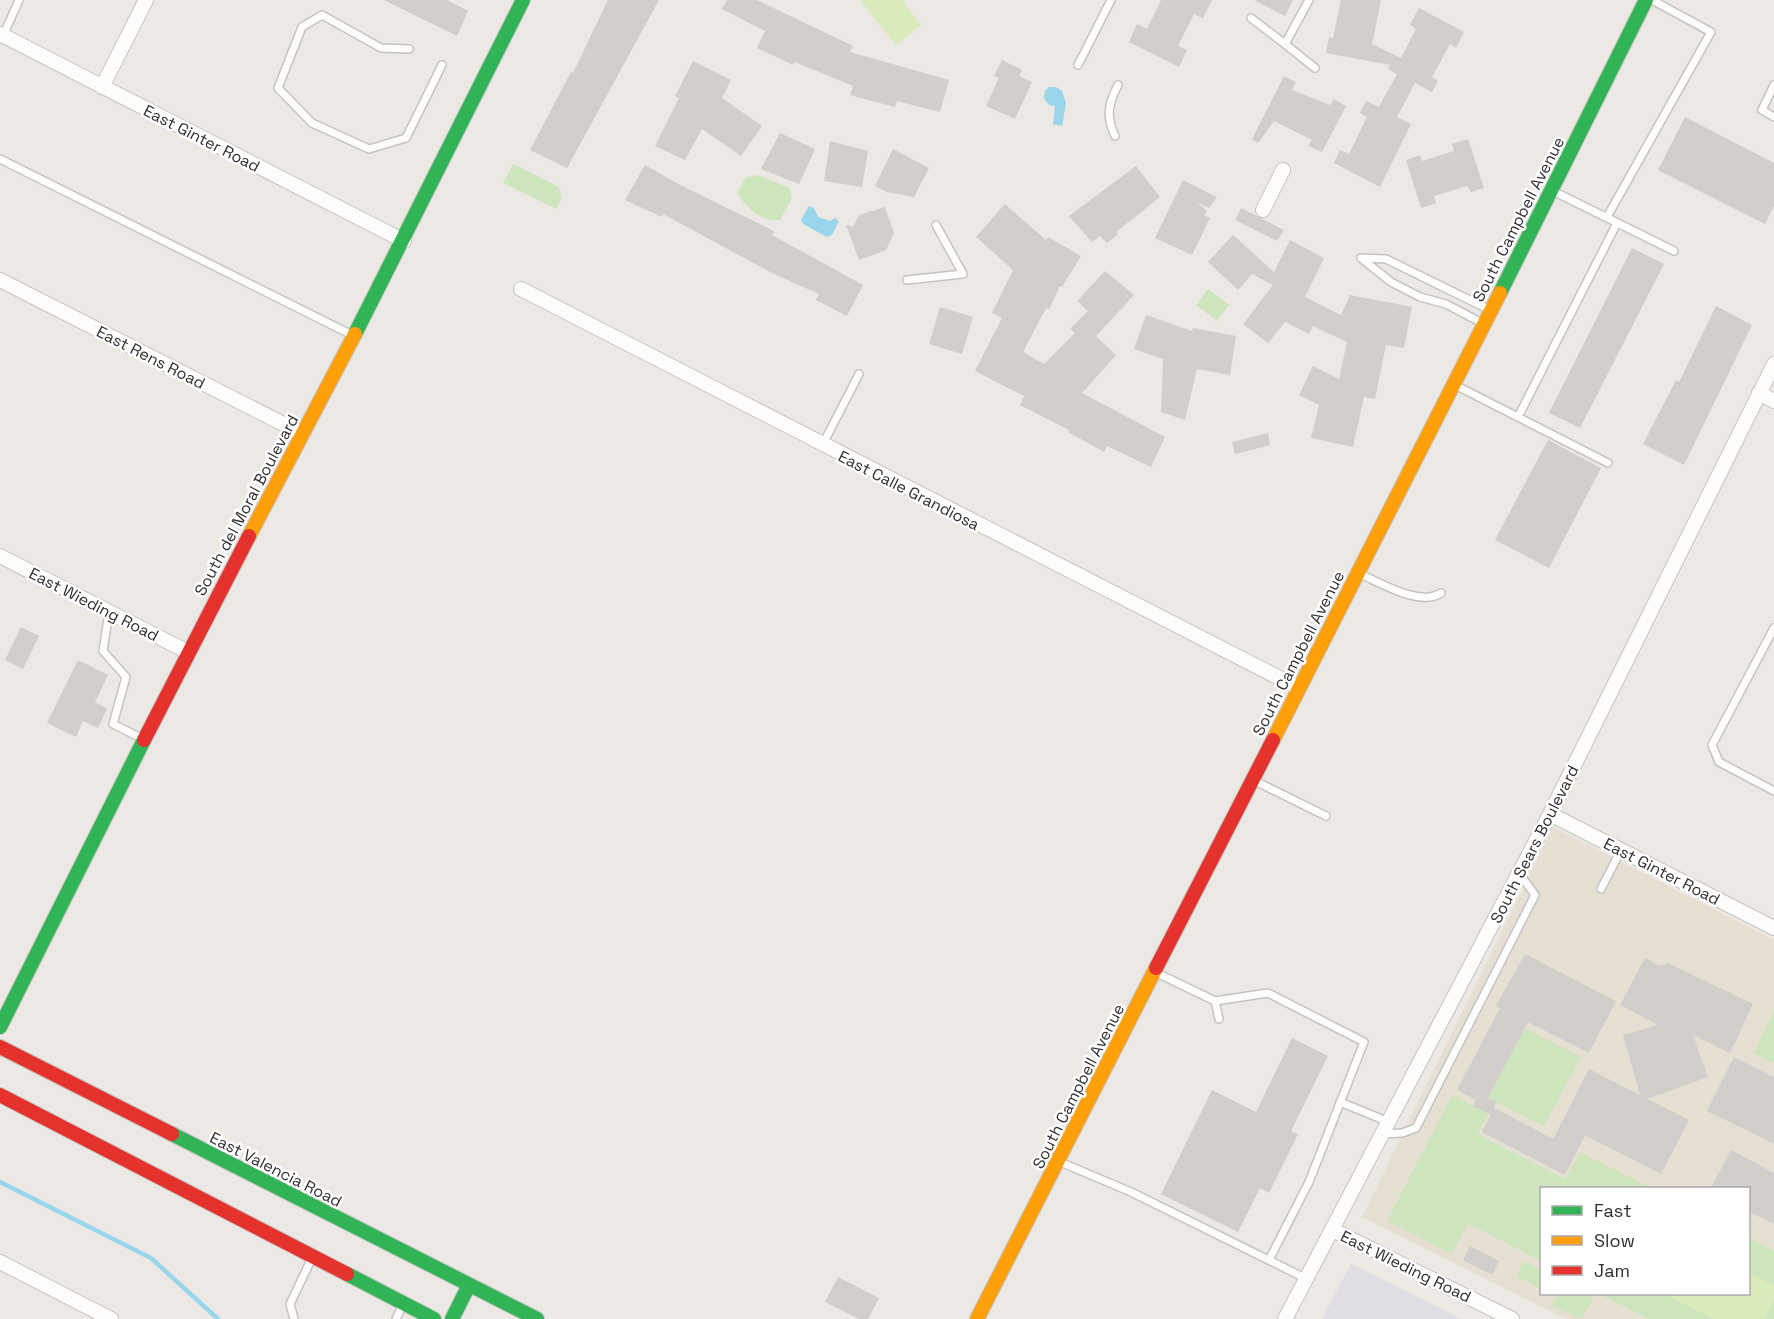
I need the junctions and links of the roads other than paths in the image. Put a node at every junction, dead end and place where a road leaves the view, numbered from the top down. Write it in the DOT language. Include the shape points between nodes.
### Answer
graph roads {
  1 [pos="19,0"];
  2 [pos="146,0"];
  3 [pos="523,0"];
  4 [pos="1111,0"];
  5 [pos="1309,0"];
  6 [pos="1647,0"];
  7 [pos="1652,0"];
  8 [pos="1251,18"];
  9 [pos="1,35"];
  10 [pos="1285,44"];
  11 [pos="409,49"];
  12 [pos="442,65"];
  13 [pos="1078,65"];
  14 [pos="1315,68"];
  15 [pos="1118,85"];
  16 [pos="1774,85"];
  17 [pos="102,87"];
  18 [pos="1774,117"];
  19 [pos="1115,136"];
  20 [pos="0,159"];
  21 [pos="1283,170"];
  22 [pos="1553,190"];
  23 [pos="1263,210"];
  24 [pos="1607,217"];
  25 [pos="1617,223"];
  26 [pos="936,225"];
  27 [pos="404,242"];
  28 [pos="1674,251"];
  29 [pos="0,280"];
  30 [pos="907,280"];
  31 [pos="521,289"];
  32 [pos="1490,310"];
  33 [pos="1483,323"];
  34 [pos="354,336"];
  35 [pos="1774,364"];
  36 [pos="860,374"];
  37 [pos="1452,384"];
  38 [pos="1759,393"];
  39 [pos="1774,401"];
  40 [pos="1519,415"];
  41 [pos="303,434"];
  42 [pos="823,446"];
  43 [pos="1608,463"];
  44 [pos="0,556"];
  45 [pos="1357,573"];
  46 [pos="1441,593"];
  47 [pos="109,612"];
  48 [pos="1774,628"];
  49 [pos="188,652"];
  50 [pos="1299,688"];
  51 [pos="144,740"];
  52 [pos="1252,780"];
  53 [pos="1774,791"];
  54 [pos="1550,814"];
  55 [pos="1326,816"];
  56 [pos="1621,850"];
  57 [pos="1519,873"];
  58 [pos="1601,889"];
  59 [pos="1774,928"];
  60 [pos="1155,972"];
  61 [pos="1215,1001"];
  62 [pos="1219,1019"];
  63 [pos="0,1027"];
  64 [pos="0,1047"];
  65 [pos="0,1095"];
  66 [pos="1340,1102"];
  67 [pos="1386,1128"];
  68 [pos="1058,1161"];
  69 [pos="1333,1230"];
  70 [pos="312,1257"];
  71 [pos="1269,1260"];
  72 [pos="0,1262"];
  73 [pos="1307,1279"];
  74 [pos="469,1285"];
  75 [pos="403,1303"];
  76 [pos="111,1319"];
  77 [pos="294,1319"];
  78 [pos="396,1319"];
  79 [pos="434,1319"];
  80 [pos="452,1319"];
  81 [pos="537,1319"];
  82 [pos="976,1319"];
  83 [pos="1285,1319"];
  84 [pos="1512,1319"];
  1 -- 9 [label="lane"];
  2 -- 17 [label="street"];
  3 -- 27 [label="main road, South del Moral Boulevard"];
  4 -- 13 [label="lane"];
  5 -- 10 [label="lane"];
  6 -- 22 [label="main road, South Campbell Avenue"];
  7 -- 24 [label="lane" via="1711,32"];
  8 -- 10 [label="lane"];
  9 -- 17 [label="street, East Ginter Road"];
  10 -- 14 [label="lane"];
  11 -- 12 [label="lane" via="381,48 322,15 302,27 278,88 312,123 369,149 406,138"];
  15 -- 19 [label="lane" via="1108,106"];
  16 -- 18 [label="lane" via="1762,110"];
  17 -- 27 [label="street, East Ginter Road"];
  20 -- 34 [label="lane"];
  21 -- 23 [label="street"];
  22 -- 24 [label="lane"];
  22 -- 32 [label="main road, South Campbell Avenue"];
  24 -- 25 [label="lane"];
  25 -- 28 [label="lane"];
  25 -- 40 [label="lane"];
  26 -- 30 [label="lane" via="963,274"];
  27 -- 34 [label="main road, South del Moral Boulevard"];
  29 -- 41 [label="street, East Rens Road"];
  31 -- 42 [label="street, East Calle Grandiosa"];
  32 -- 33 [label="main road, South Campbell Avenue"];
  32 -- 33 [label="lane" via="1386,259 1361,258 1391,282"];
  33 -- 37 [label="main road, South Campbell Avenue"];
  34 -- 41 [label="main road, South del Moral Boulevard"];
  35 -- 38 [label="street, South Sears Boulevard"];
  36 -- 42 [label="lane"];
  37 -- 43 [label="lane"];
  37 -- 45 [label="main road, South Campbell Avenue"];
  38 -- 39 [label="street"];
  38 -- 54 [label="street, South Sears Boulevard"];
  41 -- 49 [label="main road, South del Moral Boulevard"];
  42 -- 50 [label="street, East Calle Grandiosa"];
  44 -- 47 [label="street, East Wieding Road"];
  45 -- 46 [label="lane" via="1420,598 1434,598"];
  45 -- 50 [label="main road, South Campbell Avenue"];
  47 -- 49 [label="street, East Wieding Road"];
  47 -- 51 [label="lane" via="103,651 126,677 113,724"];
  48 -- 53 [label="lane" via="1712,745 1719,762"];
  49 -- 51 [label="main road, South del Moral Boulevard"];
  50 -- 52 [label="main road, South Campbell Avenue"];
  51 -- 63 [label="main road, South del Moral Boulevard"];
  52 -- 55 [label="lane"];
  52 -- 60 [label="main road, South Campbell Avenue"];
  54 -- 56 [label="street, East Ginter Road"];
  54 -- 57 [label="street, South Sears Boulevard"];
  56 -- 58 [label="lane"];
  56 -- 59 [label="street, East Ginter Road"];
  57 -- 67 [label="street, South Sears Boulevard"];
  57 -- 67 [label="lane" via="1535,895 1417,1126 1402,1133"];
  60 -- 61 [label="lane"];
  60 -- 68 [label="main road, South Campbell Avenue"];
  61 -- 62 [label="lane"];
  61 -- 66 [label="lane" via="1268,993 1364,1042"];
  64 -- 74 [label="main road, East Valencia Road"];
  65 -- 70 [label="main road"];
  66 -- 67 [label="lane"];
  66 -- 71 [label="lane" via="1309,1182"];
  67 -- 69 [label="street, South Sears Boulevard"];
  68 -- 71 [label="lane"];
  68 -- 82 [label="main road, South Campbell Avenue"];
  69 -- 73 [label="street, South Sears Boulevard"];
  69 -- 84 [label="street, East Wieding Road"];
  70 -- 75 [label="main road"];
  70 -- 77 [label="lane" via="290,1304"];
  71 -- 73 [label="lane"];
  72 -- 76 [label="street"];
  73 -- 83 [label="street, South Sears Boulevard"];
  74 -- 80 [label="main road"];
  74 -- 81 [label="main road, East Valencia Road"];
  75 -- 78 [label="lane"];
  75 -- 79 [label="main road"];
}
